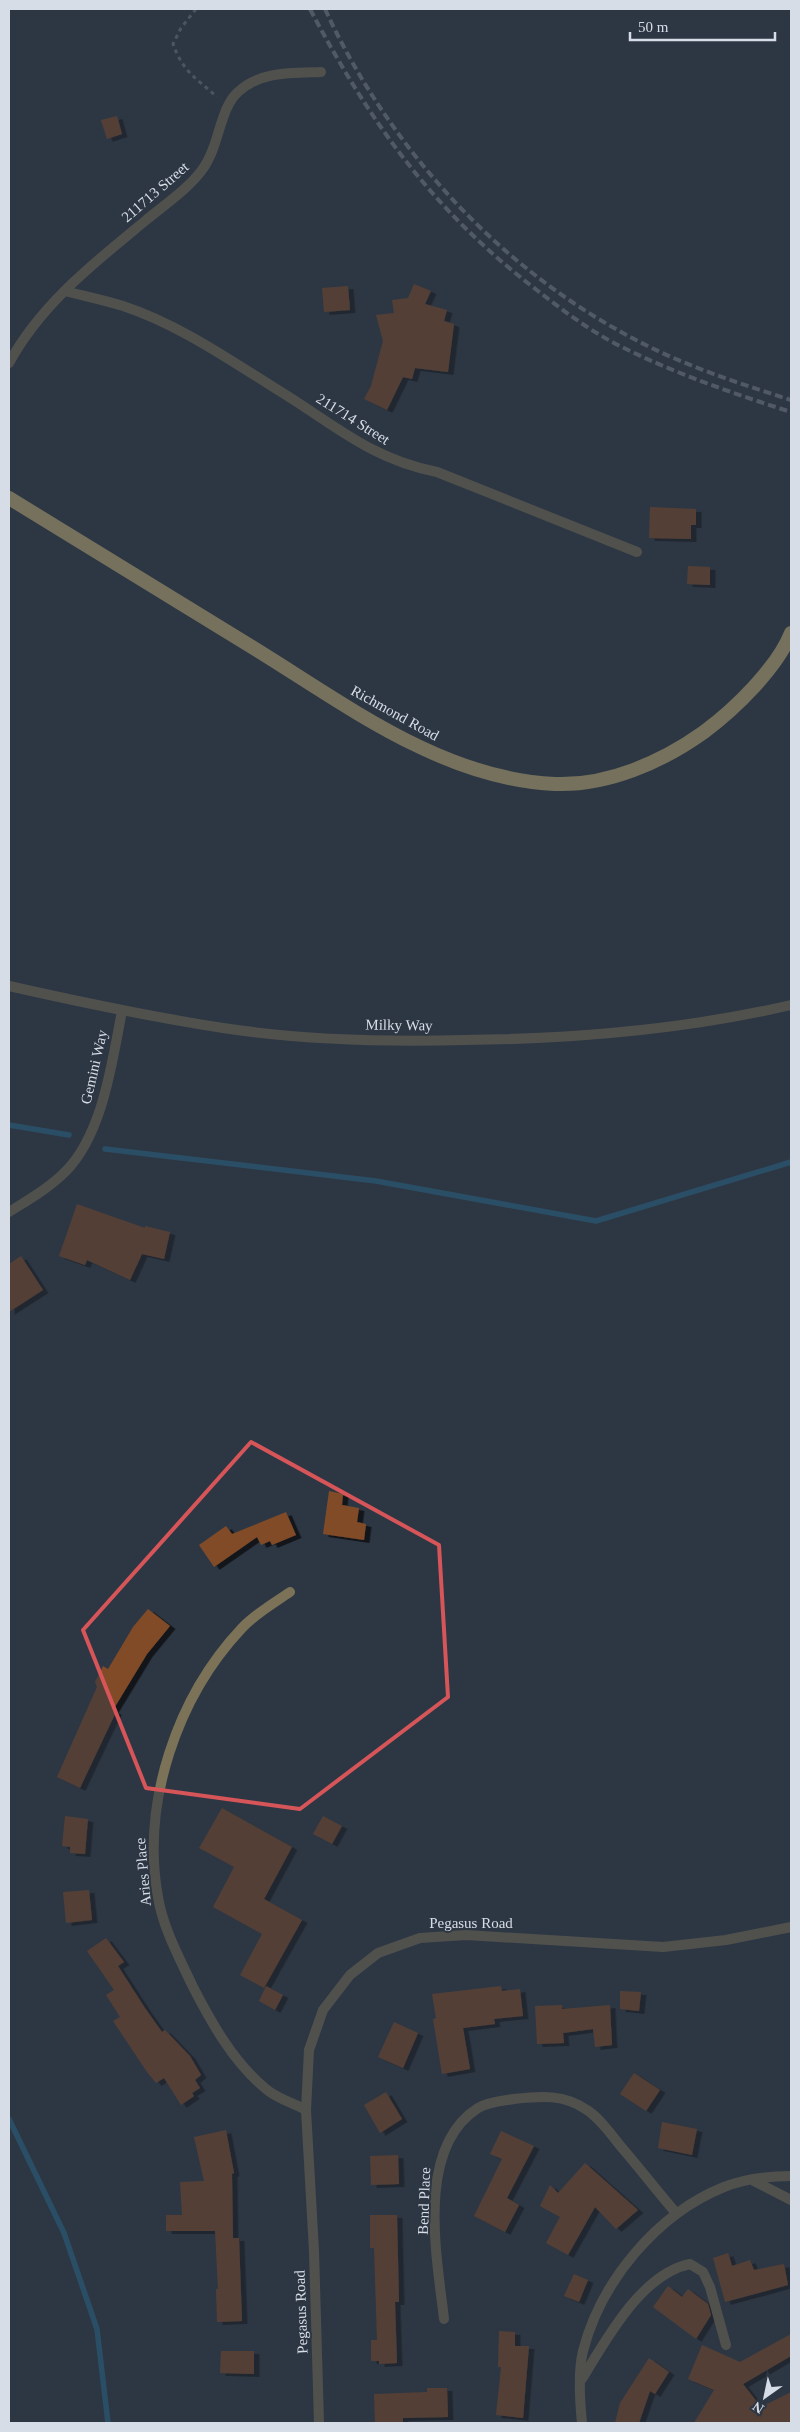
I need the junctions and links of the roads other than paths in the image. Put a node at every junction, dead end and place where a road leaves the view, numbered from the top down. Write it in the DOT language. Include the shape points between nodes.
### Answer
graph roads {
  1 [pos="321,72"];
  2 [pos="64,291"];
  3 [pos="9,363"];
  4 [pos="9,498"];
  5 [pos="637,552"];
  6 [pos="791,633"];
  7 [pos="9,986"];
  8 [pos="791,1005"];
  9 [pos="122,1011"];
  10 [pos="9,1212"];
  11 [pos="290,1592"];
  12 [pos="791,1927"];
  13 [pos="306,2110"];
  14 [pos="791,2176"];
  15 [pos="754,2181"];
  16 [pos="791,2200"];
  17 [pos="676,2213"];
  18 [pos="444,2319"];
  19 [pos="726,2345"];
  20 [pos="582,2379"];
  21 [pos="319,2423"];
  22 [pos="582,2423"];
  1 -- 2 [label="street, 211713 Street" via="286,74 252,81 238,92 227,106 216,145 202,170"];
  2 -- 3 [label="street, 211713 Street" via="31,328"];
  2 -- 5 [label="street, 211714 Street" via="124,306 162,322 380,455 437,472"];
  4 -- 6 [label="highway, Richmond Road" via="404,740 486,772 522,780 556,784 597,780 625,773 685,746 717,722 754,686 787,644"];
  7 -- 9 [label="street, Milky Way"];
  8 -- 9 [label="street, Milky Way" via="642,1032 538,1039 412,1041 326,1038 234,1029"];
  9 -- 10 [label="street, Gemini Way" via="102,1106 86,1141 66,1171"];
  11 -- 13 [label="street, Aries Place" via="243,1627 211,1669 180,1722 161,1788 153,1842 158,1898 172,1942 206,2013 225,2043 267,2090"];
  12 -- 13 [label="street, Pegasus Road" via="726,1940 663,1947 466,1935 420,1938 378,1953 350,1975 323,2010 309,2050"];
  13 -- 21 [label="street, Pegasus Road"];
  14 -- 15 [label="street"];
  15 -- 16 [label="street"];
  15 -- 17 [label="street" via="725,2187"];
  17 -- 18 [label="street, Bend Place" via="607,2130 589,2111 574,2102 561,2097 537,2097 494,2102 478,2108 444,2146 437,2181 436,2216"];
  17 -- 20 [label="street" via="632,2256 600,2306 583,2353"];
  19 -- 20 [label="street" via="703,2272 690,2264 677,2267 659,2278 619,2321"];
  20 -- 22 [label="street"];
}
